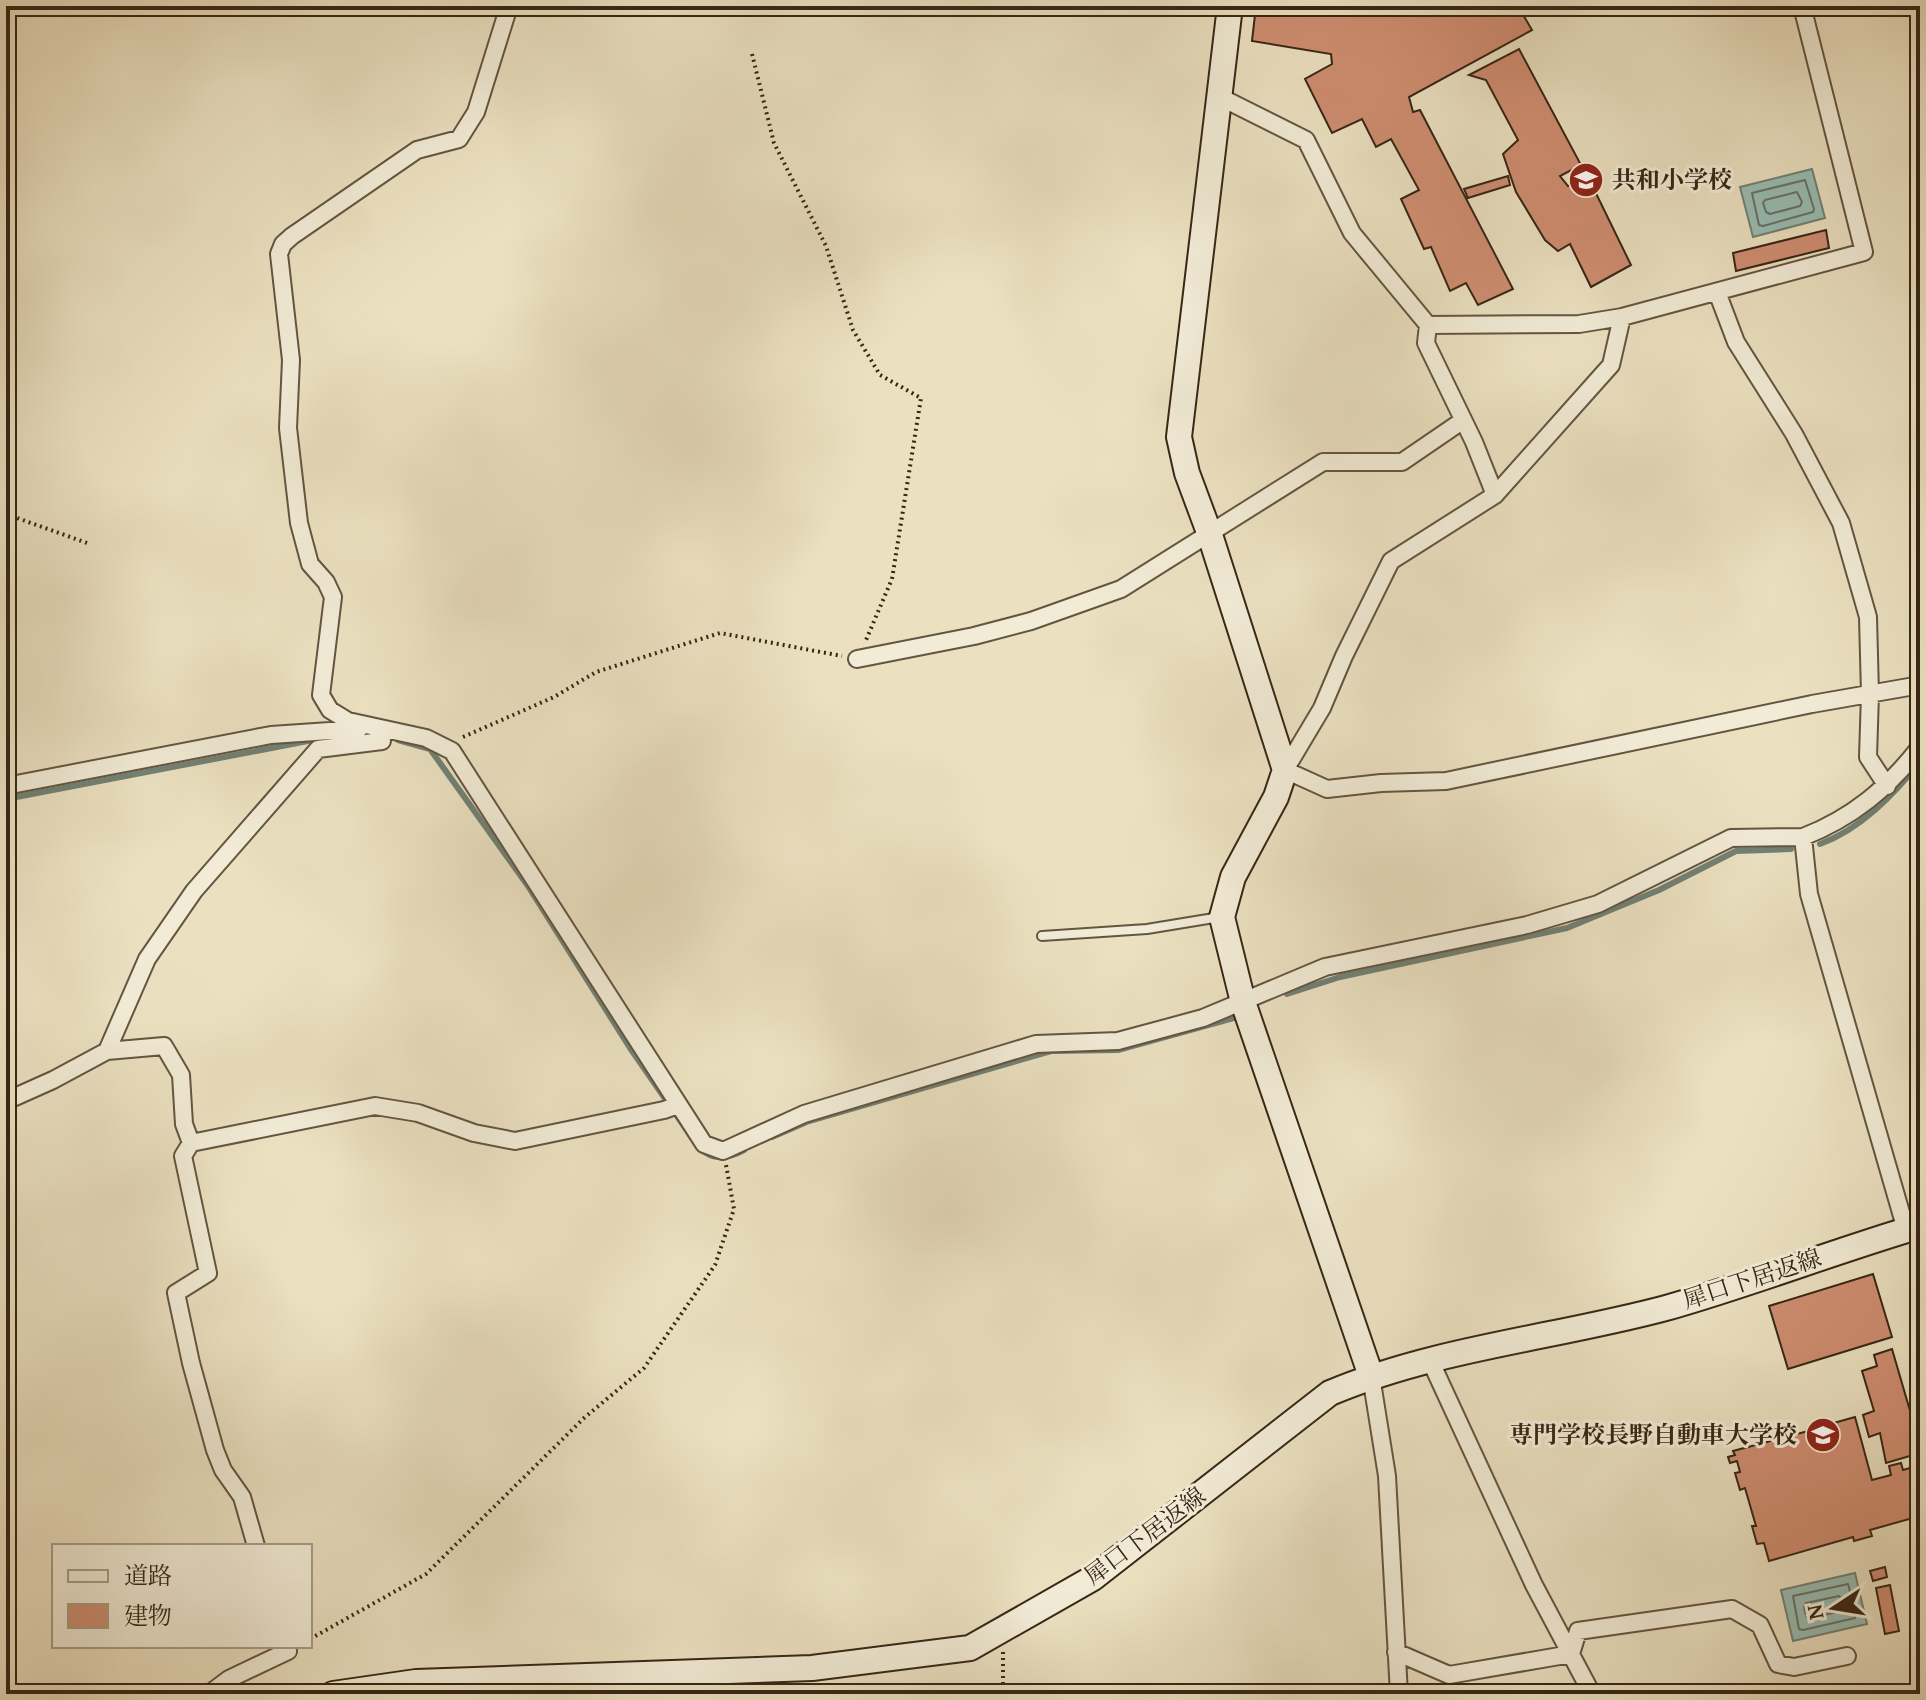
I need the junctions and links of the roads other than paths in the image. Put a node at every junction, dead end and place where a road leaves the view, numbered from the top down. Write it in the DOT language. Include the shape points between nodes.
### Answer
graph roads {
  1 [pos="509,6"];
  2 [pos="1230,6"];
  3 [pos="1802,6"];
  4 [pos="1218,96"];
  5 [pos="1717,292"];
  6 [pos="1622,317"];
  7 [pos="1428,325"];
  8 [pos="1462,421"];
  9 [pos="1495,495"];
  10 [pos="1210,535"];
  11 [pos="857,659"];
  12 [pos="1920,685"];
  13 [pos="1870,694"];
  14 [pos="381,729"];
  15 [pos="1920,747"];
  16 [pos="1285,770"];
  17 [pos="6,786"];
  18 [pos="1887,786"];
  19 [pos="1803,837"];
  20 [pos="1222,917"];
  21 [pos="1042,936"];
  22 [pos="1243,1002"];
  23 [pos="107,1051"];
  24 [pos="6,1101"];
  25 [pos="671,1108"];
  26 [pos="191,1143"];
  27 [pos="1913,1228"];
  28 [pos="1430,1360"];
  29 [pos="1371,1376"];
  30 [pos="255,1544"];
  31 [pos="287,1648"];
  32 [pos="1396,1652"];
  33 [pos="1571,1654"];
  34 [pos="1847,1656"];
  35 [pos="209,1694"];
  36 [pos="333,1694"];
  37 [pos="1399,1694"];
  38 [pos="1592,1694"];
  1 -- 14 [label="street" via="476,112 459,139 417,150 292,236 279,254 291,360 288,428 299,523 310,564 333,597 321,695 330,710 348,721"];
  2 -- 4 [label="main road"];
  3 -- 5 [label="street" via="1864,252"];
  4 -- 7 [label="street" via="1306,140 1352,233"];
  4 -- 10 [label="main road" via="1179,437"];
  5 -- 6 [label="street"];
  5 -- 13 [label="street" via="1736,342 1794,434 1841,523 1868,617"];
  6 -- 7 [label="street" via="1579,324"];
  6 -- 9 [label="street" via="1611,365"];
  7 -- 8 [label="street" via="1426,343"];
  8 -- 9 [label="street"];
  8 -- 10 [label="street" via="1402,462 1323,462"];
  9 -- 16 [label="street" via="1391,561 1322,708"];
  10 -- 11 [label="street" via="1121,589 1031,621"];
  10 -- 16 [label="main road"];
  12 -- 13 [label="street"];
  13 -- 16 [label="street" via="1446,781 1327,789"];
  13 -- 18 [label="street" via="1868,757"];
  14 -- 17 [label="street" via="271,735"];
  14 -- 23 [label="street" via="382,741 318,749 213,869 147,959"];
  14 -- 25 [label="street" via="426,738 452,751"];
  15 -- 18 [label="street"];
  16 -- 20 [label="main road" via="1233,877"];
  18 -- 19 [label="street" via="1830,827"];
  19 -- 22 [label="street" via="1731,838 1598,904 1527,925 1325,967"];
  19 -- 27 [label="street" via="1809,894"];
  20 -- 21 [label="lane" via="1147,929"];
  20 -- 22 [label="main road"];
  22 -- 25 [label="street" via="1118,1041 1036,1044 804,1114 723,1151 704,1144"];
  22 -- 29 [label="main road"];
  23 -- 24 [label="street"];
  23 -- 26 [label="street" via="164,1046 181,1075 184,1124"];
  25 -- 26 [label="street" via="515,1141 375,1106"];
  26 -- 30 [label="street" via="183,1156 208,1273 176,1293 215,1450 242,1497"];
  27 -- 28 [label="main road, 犀口下居返線" via="1666,1308"];
  28 -- 29 [label="main road, 犀口下居返線"];
  28 -- 33 [label="street"];
  29 -- 32 [label="street" via="1387,1476"];
  29 -- 36 [label="main road, 犀口下居返線" via="1330,1393 1093,1578 970,1648 812,1668 416,1682"];
  31 -- 35 [label="street"];
  32 -- 33 [label="street" via="1449,1675"];
  32 -- 37 [label="street"];
  33 -- 34 [label="street" via="1578,1631 1732,1609 1760,1625 1778,1664 1794,1667"];
  33 -- 38 [label="street"];
}
